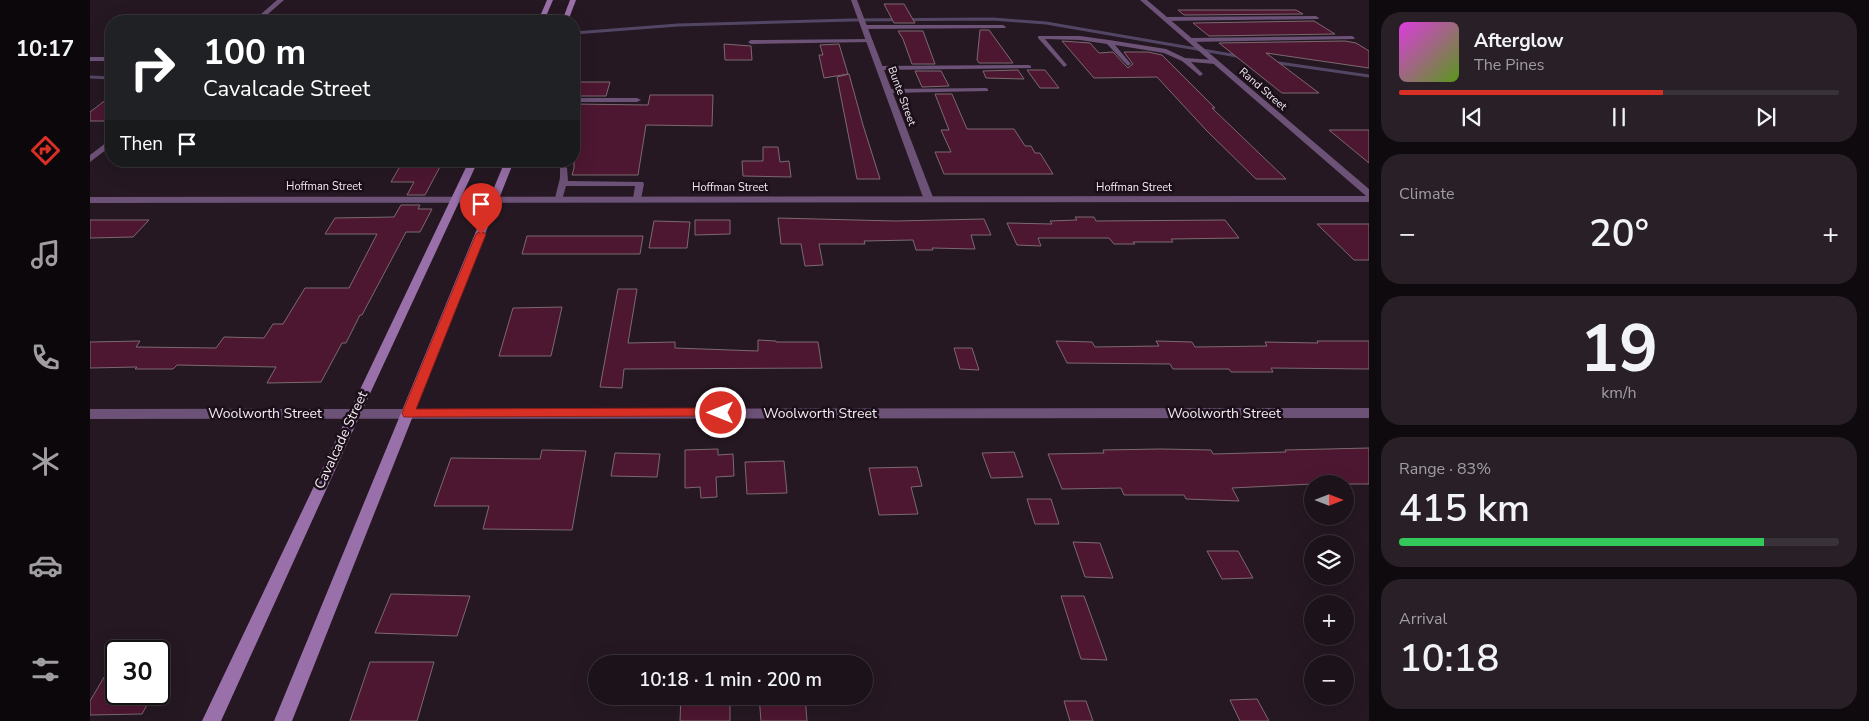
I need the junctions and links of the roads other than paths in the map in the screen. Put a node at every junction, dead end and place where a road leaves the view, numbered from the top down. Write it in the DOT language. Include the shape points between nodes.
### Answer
graph roads {
  1 [pos="281,0"];
  2 [pos="550,0"];
  3 [pos="573,0"];
  4 [pos="854,0"];
  5 [pos="1143,0"];
  6 [pos="263,15"];
  7 [pos="544,15"];
  8 [pos="567,15"];
  9 [pos="1316,18"];
  10 [pos="1165,19"];
  11 [pos="864,25"];
  12 [pos="1003,27"];
  13 [pos="1352,38"];
  14 [pos="870,41"];
  15 [pos="751,42"];
  16 [pos="1109,42"];
  17 [pos="1192,43"];
  18 [pos="90,59"];
  19 [pos="105,59"];
  20 [pos="1184,60"];
  21 [pos="1215,62"];
  22 [pos="1128,64"];
  23 [pos="1064,65"];
  24 [pos="1029,67"];
  25 [pos="880,68"];
  26 [pos="1200,74"];
  27 [pos="888,90"];
  28 [pos="986,90"];
  29 [pos="580,100"];
  30 [pos="637,100"];
  31 [pos="105,147"];
  32 [pos="90,159"];
  33 [pos="471,167"];
  34 [pos="508,167"];
  35 [pos="563,168"];
  36 [pos="563,183"];
  37 [pos="1369,194"];
  38 [pos="457,198"];
  39 [pos="496,198"];
  40 [pos="559,198"];
  41 [pos="637,199"];
  42 [pos="1369,199"];
  43 [pos="90,200"];
  44 [pos="929,200"];
  45 [pos="354,413"];
  46 [pos="408,413"];
  47 [pos="1369,413"];
  48 [pos="90,414"];
  49 [pos="211,721"];
  50 [pos="283,721"];
  1 -- 6 [label="street"];
  2 -- 7 [label="main road"];
  3 -- 8 [label="main road"];
  4 -- 11 [label="street, Bunte Street"];
  5 -- 10 [label="street, Rand Street"];
  9 -- 10 [label="lane"];
  10 -- 17 [label="street, Rand Street"];
  11 -- 12 [label="lane"];
  11 -- 14 [label="street, Bunte Street"];
  13 -- 17 [label="lane"];
  14 -- 15 [label="lane"];
  14 -- 25 [label="street, Bunte Street"];
  16 -- 20 [label="lane" via="1166,51"];
  16 -- 22 [label="lane"];
  16 -- 23 [label="lane" via="1040,37"];
  17 -- 21 [label="street, Rand Street"];
  18 -- 19 [label="lane"];
  20 -- 21 [label="lane"];
  20 -- 26 [label="lane"];
  21 -- 37 [label="street, Rand Street"];
  24 -- 25 [label="lane"];
  25 -- 27 [label="street, Bunte Street"];
  27 -- 28 [label="lane"];
  27 -- 44 [label="street, Bunte Street"];
  29 -- 30 [label="lane"];
  31 -- 32 [label="street"];
  33 -- 38 [label="main road, Cavalcade Street"];
  34 -- 39 [label="main road"];
  35 -- 36 [label="lane"];
  36 -- 40 [label="lane"];
  36 -- 41 [label="lane" via="640,184"];
  38 -- 39 [label="street, Hoffman Street"];
  38 -- 43 [label="street, Hoffman Street"];
  38 -- 45 [label="main road, Cavalcade Street"];
  39 -- 40 [label="street, Hoffman Street"];
  39 -- 46 [label="main road"];
  40 -- 41 [label="street, Hoffman Street"];
  41 -- 44 [label="street, Hoffman Street"];
  42 -- 44 [label="street, Hoffman Street"];
  45 -- 46 [label="street, Woolworth Street"];
  45 -- 48 [label="street, Woolworth Street"];
  45 -- 49 [label="main road, Cavalcade Street"];
  46 -- 47 [label="street, Woolworth Street"];
  46 -- 50 [label="main road"];
}
